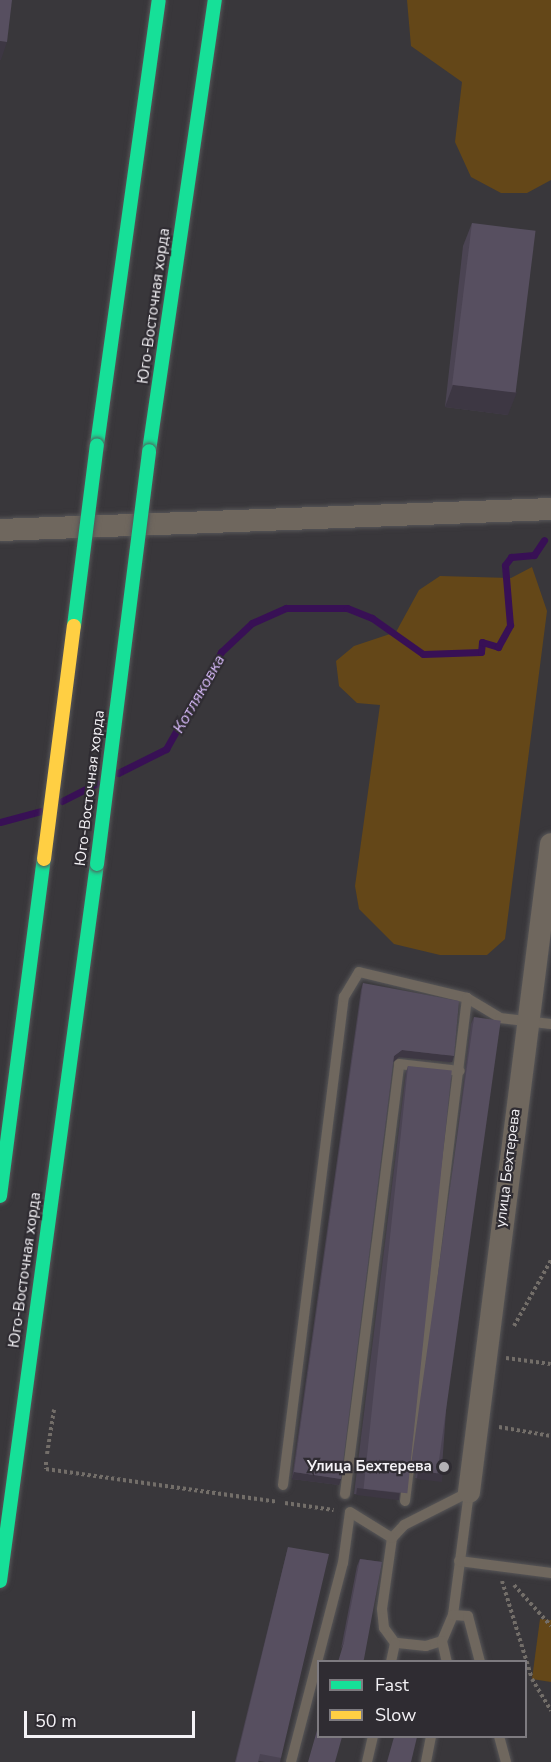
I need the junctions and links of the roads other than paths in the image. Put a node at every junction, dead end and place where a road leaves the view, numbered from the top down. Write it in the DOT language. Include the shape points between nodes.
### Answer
graph roads {
  1 [pos="159,0"];
  2 [pos="215,0"];
  3 [pos="551,509"];
  4 [pos="0,530"];
  5 [pos="551,844"];
  6 [pos="467,998"];
  7 [pos="526,1021"];
  8 [pos="551,1024"];
  9 [pos="460,1071"];
  10 [pos="0,1196"];
  11 [pos="283,1485"];
  12 [pos="469,1492"];
  13 [pos="345,1494"];
  14 [pos="405,1501"];
  15 [pos="393,1538"];
  16 [pos="459,1561"];
  17 [pos="551,1573"];
  18 [pos="0,1581"];
  19 [pos="453,1615"];
  20 [pos="442,1641"];
  21 [pos="395,1643"];
  22 [pos="318,1660"];
  23 [pos="391,1660"];
  24 [pos="447,1660"];
  25 [pos="479,1660"];
  26 [pos="317,1662"];
  27 [pos="373,1738"];
  28 [pos="431,1738"];
  29 [pos="499,1738"];
  30 [pos="291,1762"];
  31 [pos="367,1762"];
  32 [pos="426,1762"];
  33 [pos="506,1762"];
  1 -- 10 [label="main road, bridge"];
  2 -- 18 [label="main road, Юго-Восточная хорда, bridge" via="149,451"];
  3 -- 4 [label="street"];
  5 -- 7 [label="street, улица Бехтерева"];
  6 -- 7 [label="lane" via="500,1018"];
  6 -- 9 [label="lane"];
  6 -- 11 [label="lane" via="359,972 344,997"];
  7 -- 8 [label="lane"];
  7 -- 12 [label="street, улица Бехтерева"];
  9 -- 13 [label="lane" via="399,1064"];
  9 -- 14 [label="lane"];
  12 -- 15 [label="lane" via="404,1525"];
  12 -- 16 [label="lane"];
  15 -- 21 [label="lane" via="382,1609 384,1628"];
  15 -- 22 [label="lane" via="350,1512 343,1563"];
  16 -- 17 [label="lane"];
  16 -- 19 [label="lane"];
  19 -- 20 [label="lane"];
  19 -- 25 [label="lane" via="468,1616"];
  20 -- 21 [label="lane" via="426,1646"];
  20 -- 24 [label="lane"];
  21 -- 23 [label="lane"];
  26 -- 30 [label="lane"];
  27 -- 31 [label="lane"];
  28 -- 32 [label="lane"];
  29 -- 33 [label="lane"];
}
